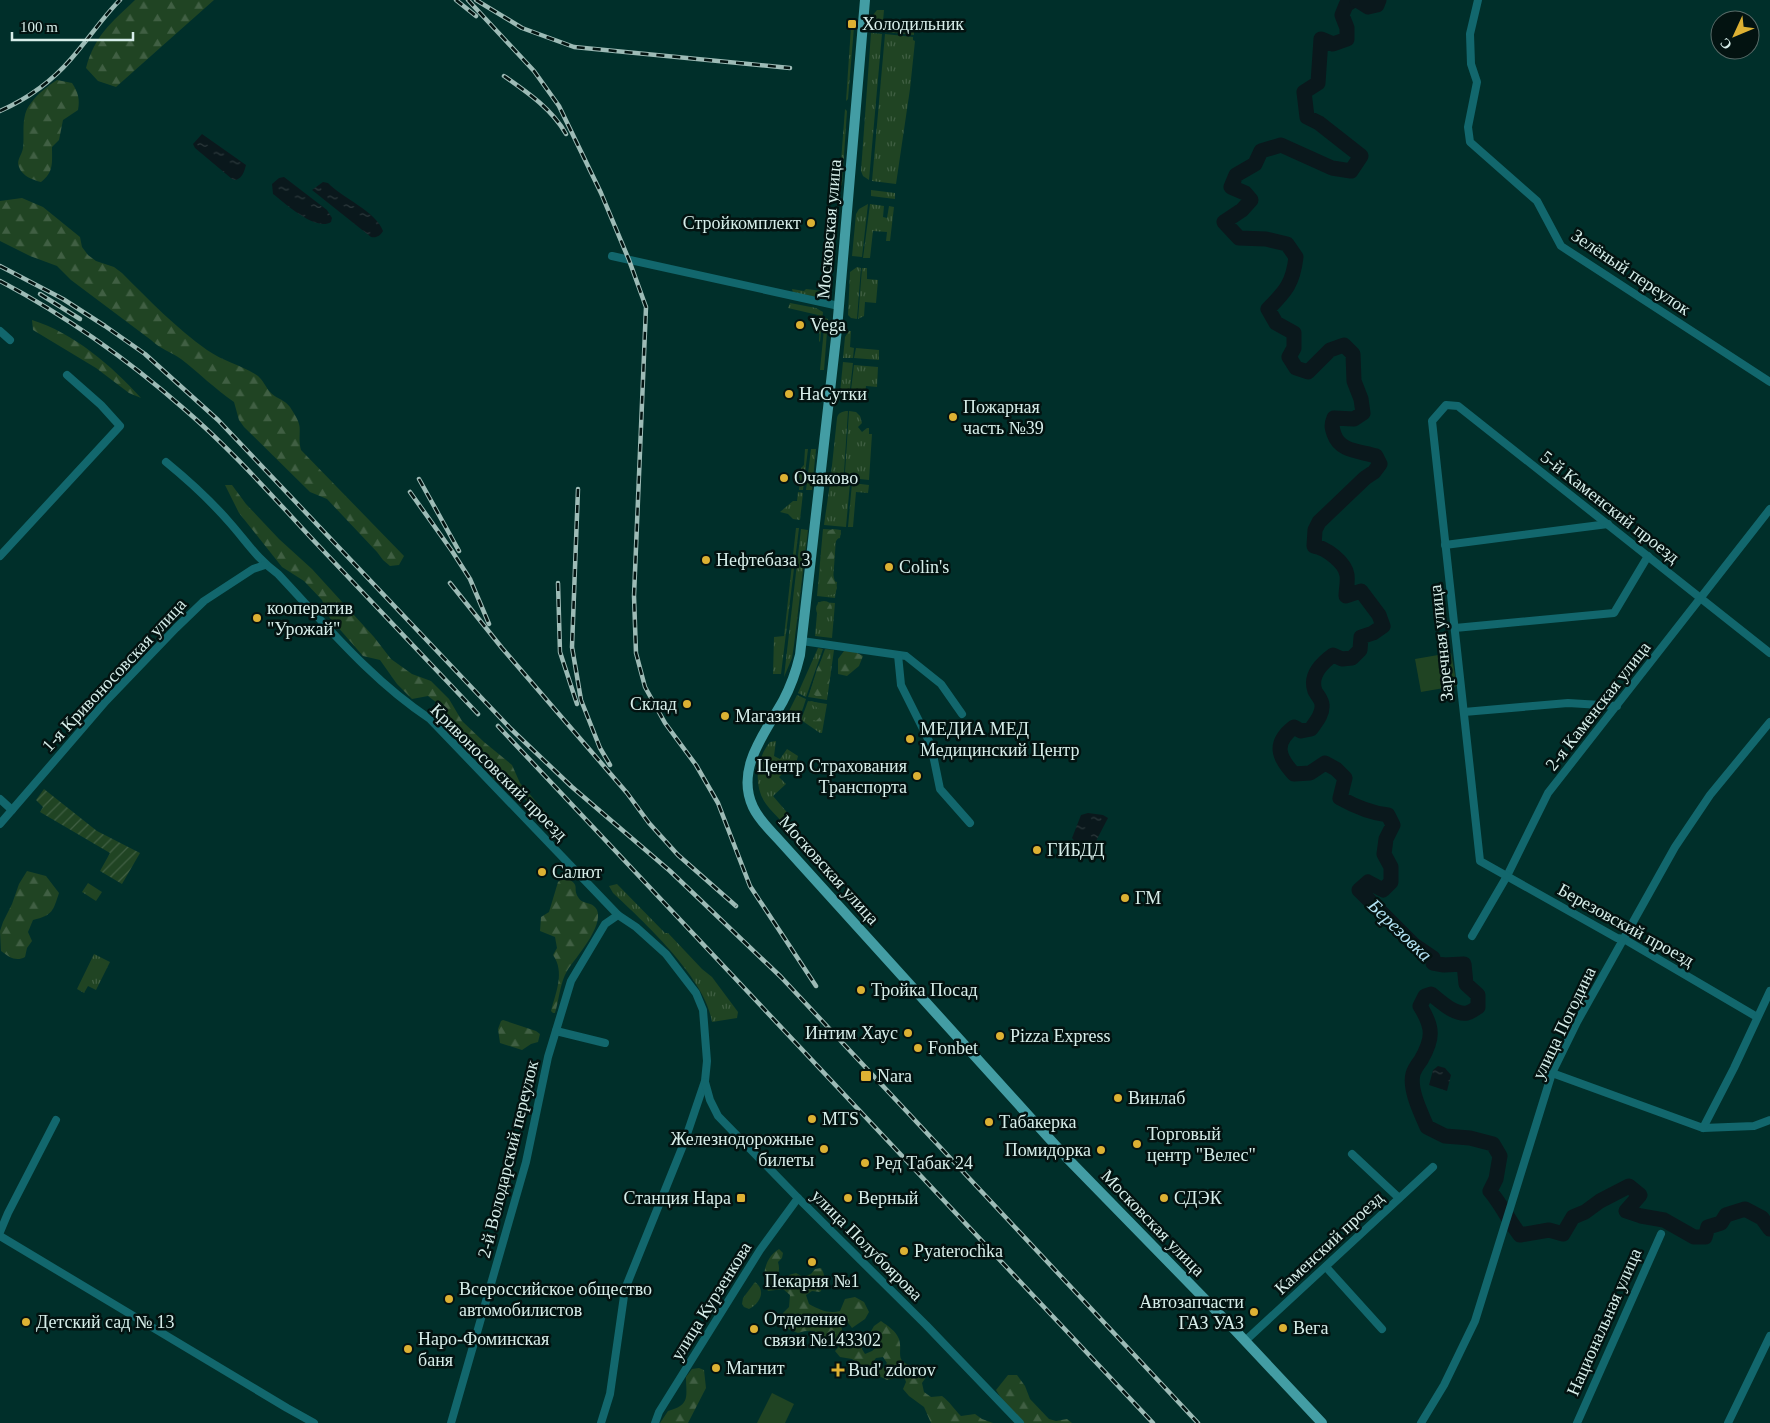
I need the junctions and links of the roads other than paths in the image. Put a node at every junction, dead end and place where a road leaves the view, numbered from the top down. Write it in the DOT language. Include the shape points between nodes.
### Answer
graph roads {
  1 [pos="865,0"];
  2 [pos="1478,0"];
  3 [pos="612,256"];
  4 [pos="839,306"];
  5 [pos="0,332"];
  6 [pos="10,340"];
  7 [pos="67,375"];
  8 [pos="1770,382"];
  9 [pos="1432,421"];
  10 [pos="166,462"];
  11 [pos="1770,509"];
  12 [pos="1608,524"];
  13 [pos="1446,545"];
  14 [pos="0,556"];
  15 [pos="1648,556"];
  16 [pos="265,565"];
  17 [pos="1701,598"];
  18 [pos="1454,628"];
  19 [pos="802,641"];
  20 [pos="1770,653"];
  21 [pos="898,655"];
  22 [pos="1617,706"];
  23 [pos="1464,712"];
  24 [pos="962,714"];
  25 [pos="1770,722"];
  26 [pos="0,799"];
  27 [pos="12,810"];
  28 [pos="970,823"];
  29 [pos="0,824"];
  30 [pos="1480,861"];
  31 [pos="1508,876"];
  32 [pos="618,915"];
  33 [pos="1472,936"];
  34 [pos="1624,939"];
  35 [pos="1770,990"];
  36 [pos="1757,1017"];
  37 [pos="556,1031"];
  38 [pos="605,1043"];
  39 [pos="1552,1073"];
  40 [pos="705,1081"];
  41 [pos="56,1120"];
  42 [pos="1770,1120"];
  43 [pos="1703,1128"];
  44 [pos="1352,1154"];
  45 [pos="1433,1167"];
  46 [pos="798,1198"];
  47 [pos="1399,1198"];
  48 [pos="0,1232"];
  49 [pos="1661,1234"];
  50 [pos="0,1236"];
  51 [pos="1326,1267"];
  52 [pos="1382,1329"];
  53 [pos="1770,1336"];
  54 [pos="1245,1342"];
  55 [pos="314,1423"];
  56 [pos="451,1423"];
  57 [pos="601,1423"];
  58 [pos="655,1423"];
  59 [pos="1020,1423"];
  60 [pos="1322,1423"];
  61 [pos="1421,1423"];
  62 [pos="1576,1423"];
  63 [pos="1728,1423"];
  1 -- 4 [label="main road, Московская улица"];
  2 -- 8 [label="street, Зелёный переулок" via="1470,34 1471,64 1477,82 1468,128 1470,142 1537,201 1561,246"];
  3 -- 4 [label="street"];
  4 -- 19 [label="main road, Московская улица"];
  5 -- 6 [label="street"];
  7 -- 14 [label="street" via="120,426"];
  9 -- 12 [label="street, 5-й Каменский проезд" via="1446,405 1458,406"];
  9 -- 13 [label="street, Заречная улица"];
  10 -- 16 [label="street, Кривоносовский проезд" via="229,522"];
  11 -- 17 [label="street, 2-я Каменская улица"];
  12 -- 13 [label="street"];
  12 -- 15 [label="street, 5-й Каменский проезд"];
  13 -- 18 [label="street, Заречная улица"];
  15 -- 17 [label="street, 5-й Каменский проезд"];
  15 -- 18 [label="street" via="1614,613"];
  16 -- 27 [label="street, 1-я Кривоносовская улица" via="253,569 204,601 106,701"];
  16 -- 32 [label="street, Кривоносовский проезд" via="278,574 380,682 430,719"];
  17 -- 20 [label="street, 5-й Каменский проезд"];
  17 -- 22 [label="street, 2-я Каменская улица"];
  18 -- 23 [label="street, Заречная улица"];
  19 -- 21 [label="street"];
  19 -- 54 [label="main road, Московская улица" via="793,682 749,766 747,788 755,811 1067,1158"];
  21 -- 24 [label="street" via="906,656 941,684"];
  21 -- 28 [label="street" via="901,685 931,744 940,788"];
  22 -- 23 [label="street" via="1568,703"];
  22 -- 31 [label="street, 2-я Каменская улица" via="1548,793"];
  23 -- 30 [label="street, Заречная улица"];
  25 -- 34 [label="street, улица Погодина" via="1710,794 1675,847"];
  26 -- 27 [label="street"];
  27 -- 29 [label="street, 1-я Кривоносовская улица"];
  30 -- 31 [label="street, Березовский проезд"];
  31 -- 33 [label="street, 2-я Каменская улица"];
  31 -- 34 [label="street, Березовский проезд"];
  32 -- 37 [label="street, 2-й Володарский переулок" via="605,924 571,981"];
  32 -- 40 [label="street, Кривоносовский проезд" via="666,954 696,993 703,1010 707,1061"];
  34 -- 36 [label="street, Березовский проезд"];
  34 -- 39 [label="street, улица Погодина"];
  35 -- 36 [label="street"];
  36 -- 43 [label="street"];
  37 -- 38 [label="street"];
  37 -- 56 [label="street, 2-й Володарский переулок" via="526,1162"];
  39 -- 43 [label="street"];
  39 -- 61 [label="street, улица Погодина" via="1475,1322"];
  40 -- 46 [label="street, улица Полубоярова" via="718,1116"];
  40 -- 57 [label="street" via="684,1143 625,1289 610,1394"];
  41 -- 48 [label="street"];
  42 -- 43 [label="street" via="1754,1126"];
  44 -- 47 [label="street"];
  45 -- 47 [label="street, Каменский проезд"];
  46 -- 58 [label="street, улица Курзенкова" via="760,1250"];
  46 -- 59 [label="street, улица Полубоярова"];
  47 -- 51 [label="street, Каменский проезд"];
  49 -- 62 [label="street, Национальная улица"];
  50 -- 55 [label="street"];
  51 -- 52 [label="street"];
  51 -- 54 [label="street, Каменский проезд"];
  53 -- 63 [label="street"];
  54 -- 60 [label="main road, Московская улица"];
}
